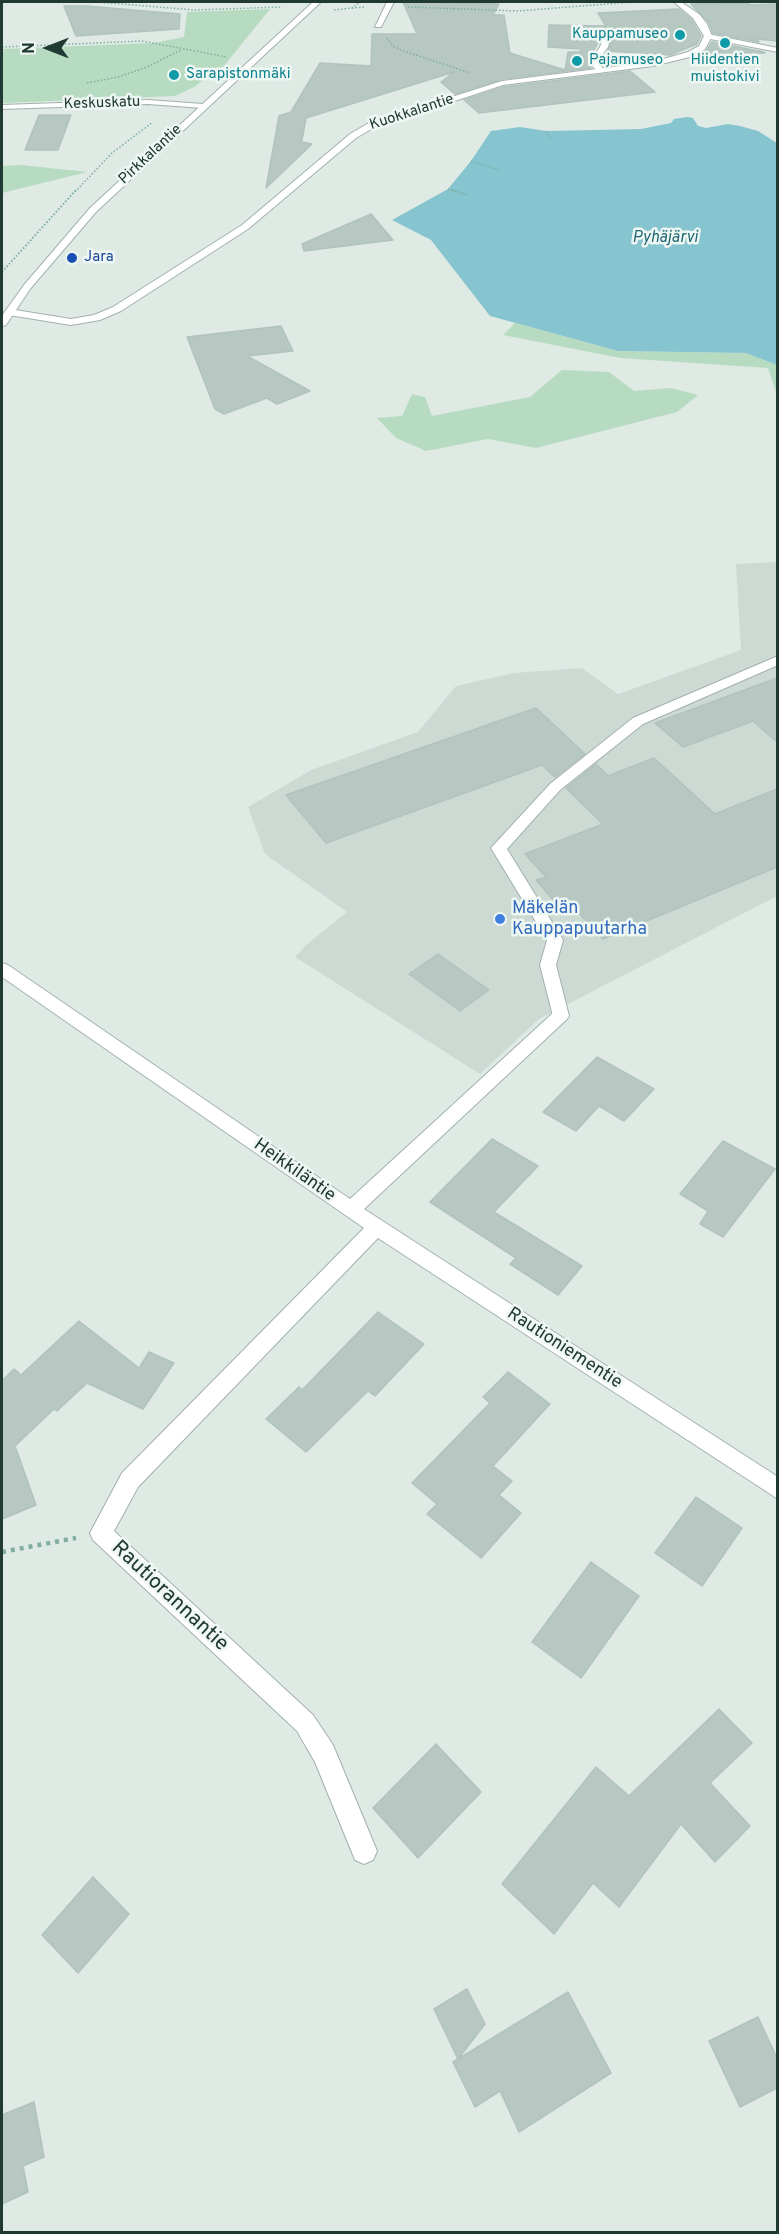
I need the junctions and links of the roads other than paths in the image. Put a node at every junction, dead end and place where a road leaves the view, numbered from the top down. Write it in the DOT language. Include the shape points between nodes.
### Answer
graph roads {
  1 [pos="317,2"];
  2 [pos="677,2"];
  3 [pos="390,4"];
  4 [pos="378,25"];
  5 [pos="649,30"];
  6 [pos="708,36"];
  7 [pos="777,50"];
  8 [pos="601,71"];
  9 [pos="203,106"];
  10 [pos="2,107"];
  11 [pos="9,312"];
  12 [pos="2,323"];
  13 [pos="777,660"];
  14 [pos="2,969"];
  15 [pos="351,1210"];
  16 [pos="376,1228"];
  17 [pos="777,1489"];
  18 [pos="364,1851"];
  1 -- 9 [label="street, Pirkkalantie"];
  2 -- 6 [label="street" via="696,16"];
  3 -- 4 [label="street"];
  5 -- 8 [label="street" via="608,34 596,58"];
  6 -- 7 [label="street"];
  6 -- 8 [label="street, Kuokkalantie" via="702,47 675,59"];
  8 -- 11 [label="street, Kuokkalantie" via="502,83 363,129 245,227 117,309 96,318 71,322"];
  9 -- 10 [label="street, Keskuskatu" via="148,102"];
  9 -- 11 [label="street, Pirkkalantie" via="93,210"];
  11 -- 12 [label="street, Pirkkalantie"];
  13 -- 15 [label="street, Heikkiläntie" via="638,721 555,787 500,848 555,940 548,965 560,1016"];
  14 -- 15 [label="street, Heikkiläntie"];
  15 -- 16 [label="street, Rautioniementie"];
  16 -- 17 [label="street, Rautioniementie"];
  16 -- 18 [label="street, Rautiorannantie" via="130,1480 101,1533 305,1723 324,1754"];
}
